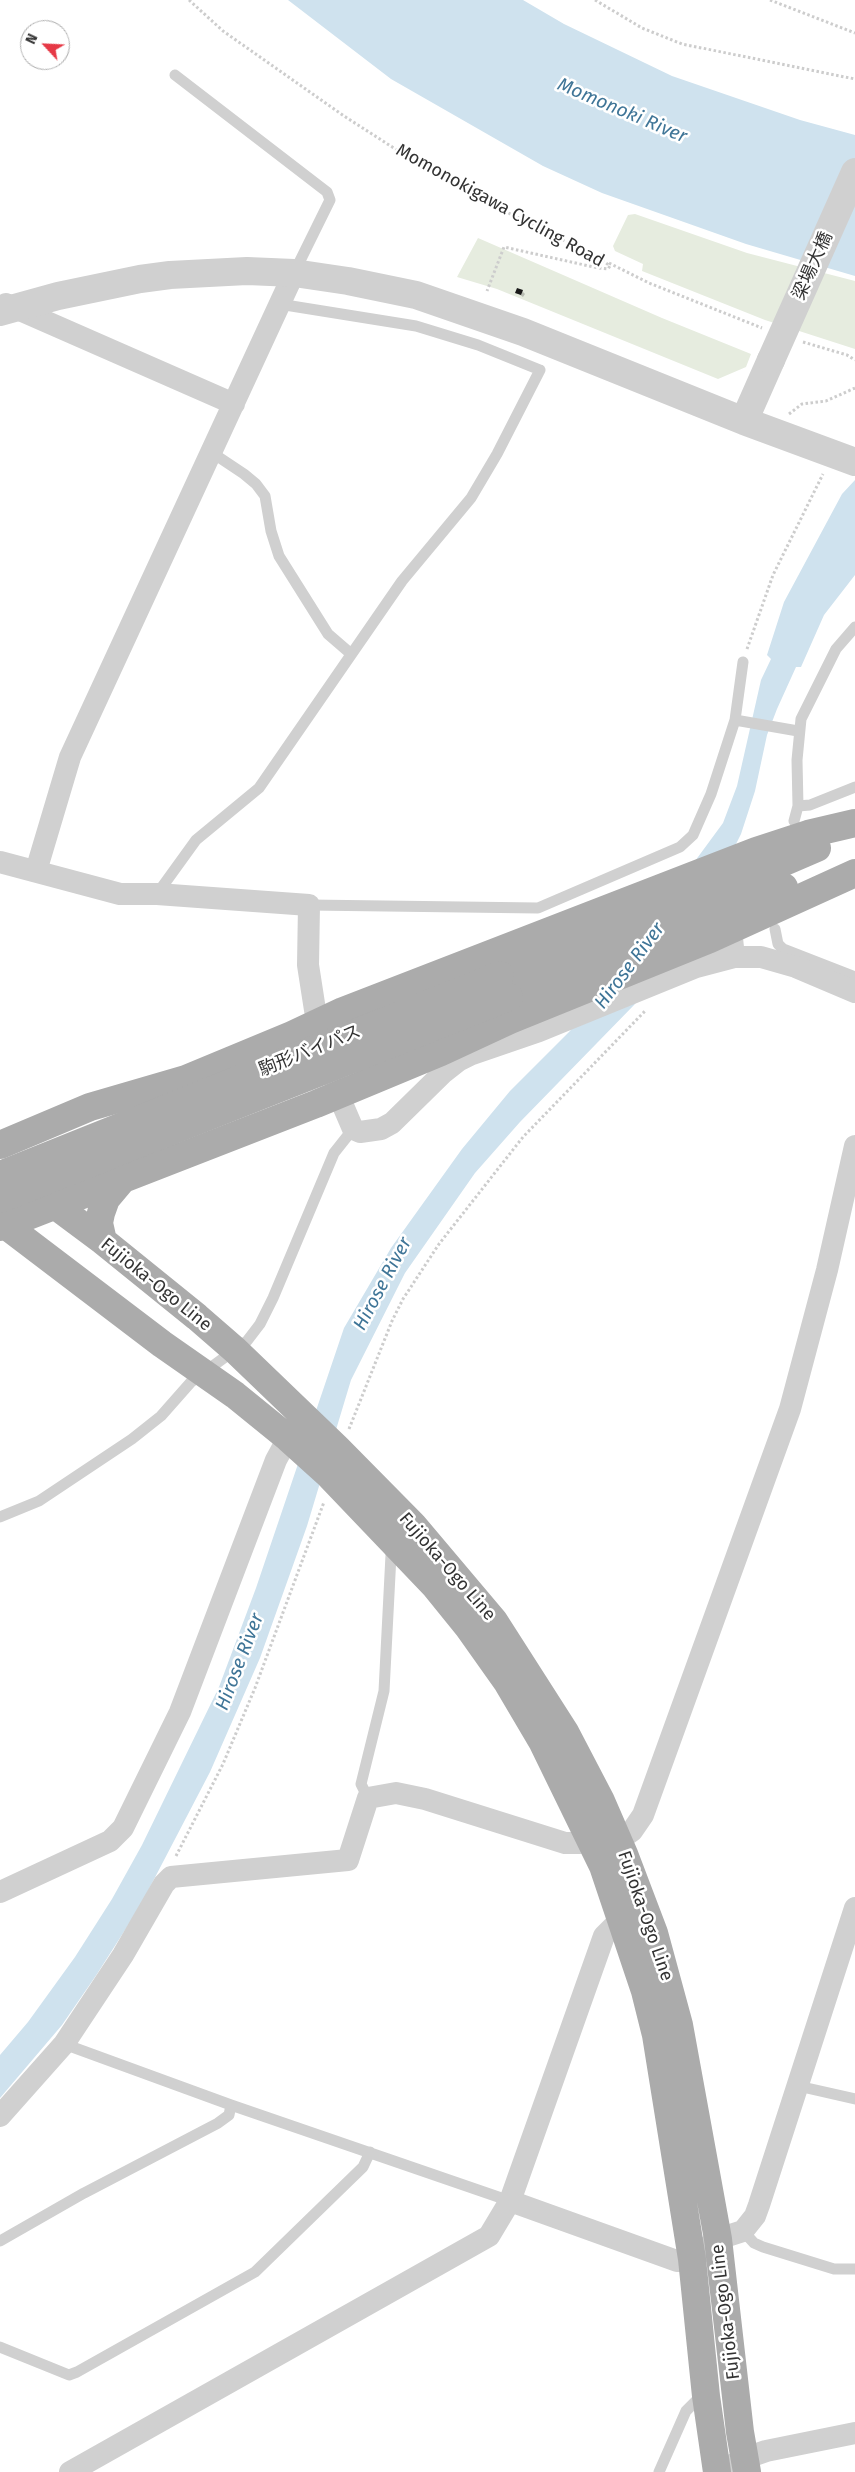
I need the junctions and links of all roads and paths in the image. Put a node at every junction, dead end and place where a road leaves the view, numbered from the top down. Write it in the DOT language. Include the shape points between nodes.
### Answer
graph roads {
  1 [pos="189,0"];
  2 [pos="594,0"];
  3 [pos="770,0"];
  4 [pos="855,33"];
  5 [pos="175,75"];
  6 [pos="855,79"];
  7 [pos="855,172"];
  8 [pos="608,263"];
  9 [pos="294,273"];
  10 [pos="487,292"];
  11 [pos="279,304"];
  12 [pos="5,307"];
  13 [pos="771,332"];
  14 [pos="795,340"];
  15 [pos="855,360"];
  16 [pos="855,388"];
  17 [pos="234,404"];
  18 [pos="788,414"];
  19 [pos="744,421"];
  20 [pos="211,452"];
  21 [pos="838,462"];
  22 [pos="855,627"];
  23 [pos="350,653"];
  24 [pos="743,662"];
  25 [pos="739,720"];
  26 [pos="793,730"];
  27 [pos="855,787"];
  28 [pos="798,806"];
  29 [pos="794,821"];
  30 [pos="855,823"];
  31 [pos="855,832"];
  32 [pos="855,859"];
  33 [pos="0,862"];
  34 [pos="36,871"];
  35 [pos="855,873"];
  36 [pos="157,894"];
  37 [pos="308,905"];
  38 [pos="624,916"];
  39 [pos="722,926"];
  40 [pos="775,929"];
  41 [pos="734,957"];
  42 [pos="855,977"];
  43 [pos="504,986"];
  44 [pos="855,992"];
  45 [pos="647,1009"];
  46 [pos="319,1022"];
  47 [pos="338,1094"];
  48 [pos="353,1129"];
  49 [pos="0,1145"];
  50 [pos="855,1146"];
  51 [pos="0,1164"];
  52 [pos="0,1175"];
  53 [pos="122,1180"];
  54 [pos="0,1199"];
  55 [pos="56,1207"];
  56 [pos="2,1225"];
  57 [pos="103,1241"];
  58 [pos="235,1350"];
  59 [pos="202,1373"];
  60 [pos="295,1432"];
  61 [pos="342,1441"];
  62 [pos="327,1485"];
  63 [pos="0,1517"];
  64 [pos="397,1545"];
  65 [pos="368,1798"];
  66 [pos="591,1840"];
  67 [pos="619,1840"];
  68 [pos="175,1858"];
  69 [pos="0,1892"];
  70 [pos="855,1908"];
  71 [pos="622,1918"];
  72 [pos="64,2044"];
  73 [pos="798,2086"];
  74 [pos="855,2099"];
  75 [pos="232,2105"];
  76 [pos="0,2116"];
  77 [pos="370,2152"];
  78 [pos="510,2201"];
  79 [pos="730,2235"];
  80 [pos="0,2241"];
  81 [pos="692,2259"];
  82 [pos="855,2269"];
  83 [pos="0,2347"];
  84 [pos="706,2396"];
  85 [pos="855,2433"];
  86 [pos="746,2465"];
  87 [pos="70,2472"];
  88 [pos="658,2472"];
  89 [pos="718,2472"];
  1 -- 8 [label="path, Momonokigawa Cycling Road" via="232,36 344,116 428,170"];
  2 -- 6 [label="path" via="642,28 682,44"];
  3 -- 4 [label="path"];
  5 -- 9 [label="lane" via="327,192 330,200"];
  7 -- 19 [label="street, 梁場大橋, bridge"];
  8 -- 10 [label="path, Momonokigawa Cycling Road" via="608,269 598,268 504,247"];
  8 -- 13 [label="path"];
  9 -- 11 [label="street"];
  9 -- 12 [label="street" via="218,272 147,278"];
  9 -- 19 [label="street" via="416,295 458,308"];
  11 -- 17 [label="street"];
  11 -- 23 [label="lane" via="416,326 478,345 540,370 498,454 471,498 402,582"];
  12 -- 17 [label="street"];
  14 -- 15 [label="path"];
  16 -- 18 [label="path" via="826,401 802,404"];
  17 -- 20 [label="street"];
  19 -- 21 [label="street"];
  20 -- 23 [label="lane" via="244,474 265,496 279,556 328,634"];
  20 -- 34 [label="street" via="70,756"];
  21 -- 24 [label="path" via="773,575"];
  22 -- 26 [label="lane" via="836,649"];
  23 -- 36 [label="lane" via="258,788 196,840"];
  24 -- 25 [label="lane"];
  25 -- 26 [label="lane"];
  25 -- 37 [label="lane" via="693,835 680,847 538,908"];
  26 -- 28 [label="lane"];
  27 -- 28 [label="lane" via="810,805"];
  28 -- 29 [label="lane"];
  30 -- 38 [label="main road" via="808,834 756,852"];
  31 -- 38 [label="main road" via="745,879"];
  32 -- 39 [label="main road"];
  33 -- 34 [label="street"];
  34 -- 36 [label="street" via="120,894"];
  35 -- 39 [label="main road"];
  36 -- 37 [label="street"];
  37 -- 46 [label="street" via="308,964"];
  38 -- 43 [label="main road, 駒形バイパス"];
  38 -- 46 [label="main road" via="343,1011"];
  39 -- 41 [label="street"];
  39 -- 43 [label="main road, 駒形バイパス"];
  39 -- 47 [label="main road"];
  40 -- 42 [label="lane" via="778,944 783,949"];
  41 -- 44 [label="street" via="761,957 796,967"];
  41 -- 48 [label="street" via="696,968 458,1061 392,1123 381,1129 360,1132"];
  43 -- 52 [label="main road, 駒形バイパス, bridge"];
  43 -- 54 [label="main road, 駒形バイパス, bridge"];
  45 -- 61 [label="path" via="524,1138 439,1244 392,1321"];
  46 -- 47 [label="street"];
  46 -- 49 [label="main road" via="186,1079 90,1107"];
  47 -- 48 [label="street"];
  47 -- 53 [label="main road"];
  48 -- 58 [label="lane" via="334,1152 260,1324"];
  50 -- 67 [label="street" via="827,1270 790,1409 643,1815 632,1831"];
  51 -- 55 [label="main road, Fujioka-Ogo Line"];
  53 -- 55 [label="main road"];
  53 -- 57 [label="main road" via="106,1199 101,1213 99,1224"];
  55 -- 56 [label="main road"];
  55 -- 57 [label="main road, Fujioka-Ogo Line"];
  56 -- 59 [label="main road"];
  57 -- 58 [label="main road, Fujioka-Ogo Line"];
  58 -- 59 [label="lane"];
  58 -- 60 [label="main road, Fujioka-Ogo Line"];
  59 -- 60 [label="main road"];
  59 -- 63 [label="lane" via="162,1416 132,1439 39,1501"];
  60 -- 61 [label="main road, Fujioka-Ogo Line"];
  60 -- 62 [label="main road, Fujioka-Ogo Line"];
  60 -- 69 [label="street" via="276,1460 180,1712 123,1828 110,1841"];
  61 -- 67 [label="main road, Fujioka-Ogo Line" via="494,1621 565,1732"];
  62 -- 64 [label="main road, Fujioka-Ogo Line"];
  62 -- 68 [label="path" via="255,1688 223,1764"];
  64 -- 65 [label="lane" via="391,1554 384,1691 361,1784"];
  64 -- 66 [label="main road, Fujioka-Ogo Line" via="468,1627 507,1682 543,1743"];
  65 -- 66 [label="street" via="396,1793 425,1799 564,1843"];
  65 -- 72 [label="street" via="348,1860 171,1877"];
  66 -- 71 [label="main road, Fujioka-Ogo Line"];
  67 -- 79 [label="main road, Fujioka-Ogo Line" via="654,1933"];
  70 -- 73 [label="street"];
  71 -- 78 [label="street" via="604,1936"];
  71 -- 81 [label="main road, Fujioka-Ogo Line" via="656,2035"];
  72 -- 75 [label="lane"];
  72 -- 76 [label="street"];
  73 -- 74 [label="lane"];
  73 -- 79 [label="street" via="755,2216"];
  75 -- 77 [label="lane"];
  75 -- 80 [label="lane" via="229,2115 218,2123"];
  77 -- 78 [label="lane"];
  77 -- 83 [label="lane" via="363,2167 254,2272 77,2372 69,2375"];
  78 -- 81 [label="street" via="664,2257"];
  78 -- 87 [label="street" via="489,2236"];
  79 -- 81 [label="street"];
  79 -- 82 [label="lane" via="834,2269"];
  79 -- 86 [label="main road, Fujioka-Ogo Line" via="740,2432"];
  81 -- 84 [label="main road, Fujioka-Ogo Line"];
  84 -- 88 [label="lane" via="686,2411"];
  84 -- 89 [label="main road, Fujioka-Ogo Line"];
  85 -- 86 [label="street" via="766,2451"];
  86 -- 89 [label="street"];
}
